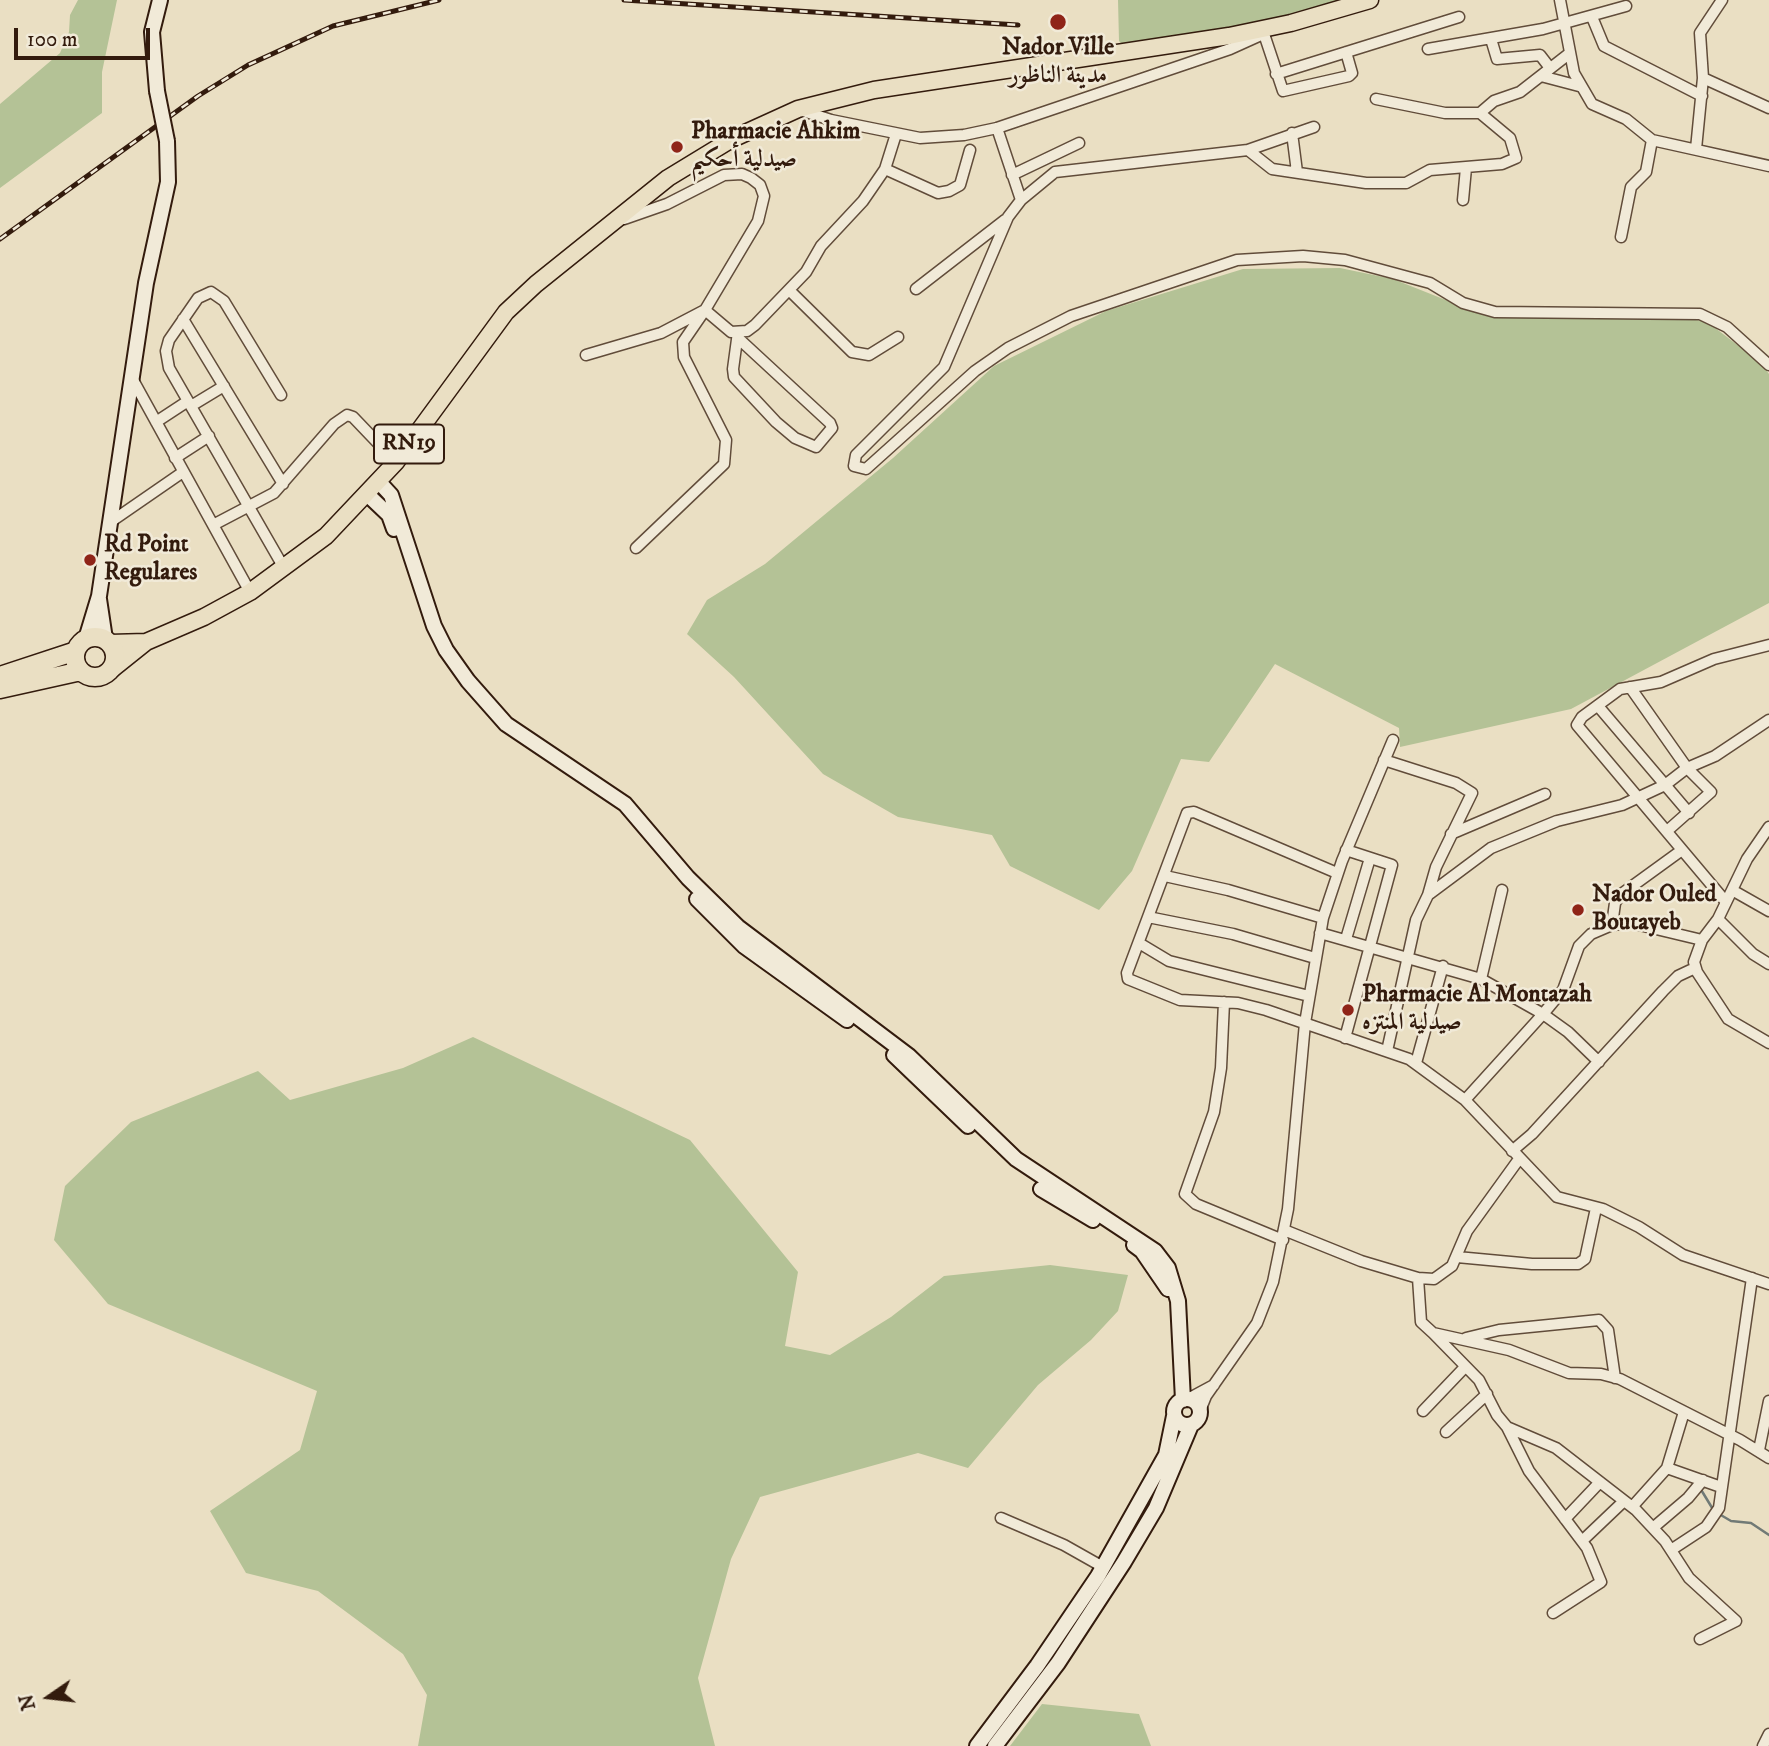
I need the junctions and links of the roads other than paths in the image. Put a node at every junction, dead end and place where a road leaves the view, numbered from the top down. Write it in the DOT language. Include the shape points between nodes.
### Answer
graph roads {
  1 [pos="160,0"];
  2 [pos="1370,0"];
  3 [pos="1560,0"];
  4 [pos="1722,0"];
  5 [pos="1626,6"];
  6 [pos="1459,17"];
  7 [pos="1592,17"];
  8 [pos="1291,23"];
  9 [pos="1565,24"];
  10 [pos="1264,34"];
  11 [pos="1490,39"];
  12 [pos="1428,49"];
  13 [pos="1346,52"];
  14 [pos="1570,53"];
  15 [pos="1550,68"];
  16 [pos="1276,74"];
  17 [pos="1541,76"];
  18 [pos="1703,78"];
  19 [pos="1579,86"];
  20 [pos="1702,96"];
  21 [pos="1376,99"];
  22 [pos="1769,108"];
  23 [pos="799,109"];
  24 [pos="1480,113"];
  25 [pos="1314,127"];
  26 [pos="997,128"];
  27 [pos="1292,133"];
  28 [pos="896,134"];
  29 [pos="1651,140"];
  30 [pos="1079,143"];
  31 [pos="1696,149"];
  32 [pos="970,150"];
  33 [pos="1248,150"];
  34 [pos="1769,166"];
  35 [pos="1466,168"];
  36 [pos="885,169"];
  37 [pos="1297,173"];
  38 [pos="1012,175"];
  39 [pos="1021,200"];
  40 [pos="1463,200"];
  41 [pos="1009,218"];
  42 [pos="617,222"];
  43 [pos="1621,237"];
  44 [pos="916,289"];
  45 [pos="789,290"];
  46 [pos="705,310"];
  47 [pos="183,319"];
  48 [pos="738,335"];
  49 [pos="898,337"];
  50 [pos="586,355"];
  51 [pos="1769,365"];
  52 [pos="133,380"];
  53 [pos="224,386"];
  54 [pos="281,395"];
  55 [pos="190,403"];
  56 [pos="156,422"];
  57 [pos="209,436"];
  58 [pos="175,458"];
  59 [pos="396,462"];
  60 [pos="183,472"];
  61 [pos="283,484"];
  62 [pos="373,488"];
  63 [pos="250,506"];
  64 [pos="112,521"];
  65 [pos="213,525"];
  66 [pos="636,548"];
  67 [pos="284,568"];
  68 [pos="250,592"];
  69 [pos="146,642"];
  70 [pos="94,643"];
  71 [pos="1769,645"];
  72 [pos="110,670"];
  73 [pos="81,671"];
  74 [pos="0,676"];
  75 [pos="1630,687"];
  76 [pos="0,689"];
  77 [pos="1598,706"];
  78 [pos="1769,720"];
  79 [pos="1393,740"];
  80 [pos="1384,760"];
  81 [pos="1687,768"];
  82 [pos="1665,785"];
  83 [pos="1545,794"];
  84 [pos="1637,796"];
  85 [pos="1689,813"];
  86 [pos="1769,827"];
  87 [pos="1667,831"];
  88 [pos="1451,835"];
  89 [pos="1346,850"];
  90 [pos="1682,850"];
  91 [pos="1370,858"];
  92 [pos="1337,873"];
  93 [pos="1166,876"];
  94 [pos="1502,890"];
  95 [pos="1732,890"];
  96 [pos="1429,895"];
  97 [pos="1726,902"];
  98 [pos="1769,911"];
  99 [pos="1148,917"];
  100 [pos="1323,918"];
  101 [pos="1718,919"];
  102 [pos="1612,925"];
  103 [pos="1320,933"];
  104 [pos="1346,939"];
  105 [pos="1702,940"];
  106 [pos="1139,943"];
  107 [pos="1370,947"];
  108 [pos="1408,957"];
  109 [pos="1315,958"];
  110 [pos="1769,964"];
  111 [pos="1443,966"];
  112 [pos="1695,968"];
  113 [pos="1481,979"];
  114 [pos="1309,996"];
  115 [pos="1224,1002"];
  116 [pos="1543,1014"];
  117 [pos="1305,1023"];
  118 [pos="1345,1038"];
  119 [pos="1769,1043"];
  120 [pos="1387,1051"];
  121 [pos="1599,1062"];
  122 [pos="1416,1063"];
  123 [pos="1465,1100"];
  124 [pos="1516,1155"];
  125 [pos="1596,1208"];
  126 [pos="1283,1235"];
  127 [pos="1457,1257"];
  128 [pos="1418,1278"];
  129 [pos="1752,1278"];
  130 [pos="1769,1283"];
  131 [pos="1433,1332"];
  132 [pos="1466,1339"];
  133 [pos="1465,1367"];
  134 [pos="1615,1378"];
  135 [pos="1214,1385"];
  136 [pos="1487,1394"];
  137 [pos="1769,1401"];
  138 [pos="1180,1405"];
  139 [pos="1200,1411"];
  140 [pos="1423,1411"];
  141 [pos="1684,1412"];
  142 [pos="1191,1425"];
  143 [pos="1507,1427"];
  144 [pos="1446,1432"];
  145 [pos="1728,1434"];
  146 [pos="1759,1450"];
  147 [pos="1769,1458"];
  148 [pos="1667,1468"];
  149 [pos="1703,1480"];
  150 [pos="1600,1482"];
  151 [pos="1721,1488"];
  152 [pos="1628,1504"];
  153 [pos="1001,1518"];
  154 [pos="1564,1520"];
  155 [pos="1654,1527"];
  156 [pos="1582,1541"];
  157 [pos="1671,1550"];
  158 [pos="1103,1567"];
  159 [pos="1553,1613"];
  160 [pos="1700,1639"];
  161 [pos="1023,1696"];
  162 [pos="1769,1734"];
  163 [pos="978,1746"];
  164 [pos="995,1746"];
  165 [pos="1763,1746"];
  1 -- 52 [label="street, bridge" via="152,32 168,182 146,283"];
  2 -- 8 [label="main road, RN19"];
  3 -- 9 [label="street"];
  4 -- 18 [label="street" via="1700,33"];
  5 -- 7 [label="street"];
  6 -- 13 [label="street"];
  7 -- 9 [label="street"];
  7 -- 20 [label="street" via="1604,46"];
  8 -- 10 [label="street"];
  8 -- 23 [label="main road, RN19" via="920,81"];
  9 -- 11 [label="street"];
  9 -- 14 [label="street"];
  10 -- 16 [label="street"];
  10 -- 26 [label="street"];
  11 -- 12 [label="street"];
  11 -- 15 [label="street" via="1497,59 1540,55"];
  13 -- 16 [label="street"];
  13 -- 16 [label="street" via="1349,76 1283,91"];
  14 -- 15 [label="street"];
  14 -- 19 [label="street"];
  15 -- 17 [label="street"];
  17 -- 19 [label="street"];
  17 -- 24 [label="street"];
  18 -- 20 [label="street"];
  18 -- 22 [label="street"];
  19 -- 29 [label="street" via="1592,104 1626,119"];
  20 -- 31 [label="street"];
  21 -- 24 [label="street" via="1445,113"];
  23 -- 28 [label="street"];
  23 -- 42 [label="main road, RN19" via="699,157"];
  24 -- 35 [label="street" via="1510,138 1516,158"];
  25 -- 27 [label="street"];
  26 -- 28 [label="street" via="941,139"];
  26 -- 38 [label="street"];
  27 -- 33 [label="street"];
  27 -- 37 [label="street"];
  28 -- 36 [label="street"];
  29 -- 31 [label="street"];
  29 -- 43 [label="street" via="1646,172 1631,187"];
  30 -- 38 [label="street"];
  31 -- 34 [label="street"];
  32 -- 36 [label="street" via="960,185 950,191 938,193"];
  33 -- 37 [label="street" via="1272,169"];
  33 -- 39 [label="street" via="1065,169 1046,178"];
  35 -- 37 [label="street" via="1430,170 1406,183 1379,185"];
  35 -- 40 [label="street"];
  36 -- 45 [label="street"];
  38 -- 39 [label="street"];
  39 -- 41 [label="street"];
  41 -- 44 [label="street"];
  41 -- 51 [label="street" via="950,357 856,455 854,466 866,469 975,371 1008,348 1071,316 1247,258 1345,260 1430,284 1463,303 1495,312 1700,314 1727,327"];
  42 -- 46 [label="street" via="667,204 724,175 742,174 760,185 764,196 758,221"];
  42 -- 59 [label="main road, RN19" via="506,312"];
  45 -- 48 [label="street" via="755,325"];
  45 -- 49 [label="street" via="852,352 869,355"];
  46 -- 48 [label="street"];
  46 -- 50 [label="street" via="670,329"];
  46 -- 66 [label="street" via="681,351 726,440 724,464"];
  47 -- 53 [label="street"];
  47 -- 54 [label="street" via="206,292 217,294"];
  47 -- 55 [label="street" via="166,351 169,368"];
  48 -- 48 [label="street" via="734,377 785,430 816,447 832,428 830,423"];
  52 -- 56 [label="street"];
  52 -- 64 [label="street"];
  53 -- 55 [label="street"];
  53 -- 61 [label="street"];
  55 -- 56 [label="street"];
  55 -- 57 [label="street"];
  56 -- 58 [label="street"];
  57 -- 58 [label="street"];
  57 -- 63 [label="street"];
  58 -- 60 [label="street"];
  59 -- 61 [label="street" via="347,415"];
  59 -- 62 [label="main road, RN19"];
  60 -- 64 [label="street"];
  60 -- 65 [label="street"];
  61 -- 63 [label="street"];
  62 -- 67 [label="main road, RN19" via="326,536"];
  62 -- 138 [label="street" via="392,513 446,650 506,724 625,804 688,878 738,927 909,1056 1016,1159 1155,1251 1168,1268 1178,1301"];
  63 -- 65 [label="street"];
  63 -- 67 [label="street"];
  64 -- 70 [label="street"];
  65 -- 68 [label="street"];
  67 -- 68 [label="main road, RN19"];
  68 -- 69 [label="main road, RN19"];
  69 -- 70 [label="main road, RN19"];
  69 -- 72 [label="main road, RN19"];
  70 -- 72 [label="highway" via="116,656"];
  70 -- 73 [label="highway" via="75,658"];
  70 -- 74 [label="highway, RN19"];
  71 -- 75 [label="street" via="1714,659 1661,682"];
  72 -- 73 [label="highway" via="99,677"];
  73 -- 76 [label="highway"];
  75 -- 77 [label="street" via="1616,691"];
  75 -- 81 [label="street"];
  77 -- 82 [label="street"];
  77 -- 84 [label="street" via="1578,720 1578,728"];
  78 -- 81 [label="street" via="1715,756"];
  79 -- 80 [label="street"];
  80 -- 88 [label="street" via="1470,790 1471,799"];
  80 -- 89 [label="street"];
  81 -- 82 [label="street"];
  81 -- 85 [label="street" via="1711,792"];
  82 -- 84 [label="street"];
  82 -- 85 [label="street"];
  83 -- 88 [label="street"];
  84 -- 87 [label="street"];
  84 -- 96 [label="street" via="1611,810 1557,821 1491,848"];
  85 -- 87 [label="street"];
  86 -- 95 [label="street"];
  87 -- 90 [label="street"];
  88 -- 96 [label="street"];
  89 -- 91 [label="street"];
  89 -- 92 [label="street"];
  90 -- 97 [label="street"];
  90 -- 102 [label="street" via="1620,895"];
  91 -- 104 [label="street"];
  91 -- 107 [label="street" via="1392,865"];
  92 -- 93 [label="street" via="1191,812 1185,817"];
  92 -- 100 [label="street"];
  93 -- 99 [label="street"];
  93 -- 100 [label="street"];
  94 -- 113 [label="street"];
  95 -- 97 [label="street"];
  95 -- 98 [label="street"];
  96 -- 108 [label="street" via="1418,914"];
  97 -- 101 [label="street"];
  99 -- 106 [label="street"];
  99 -- 109 [label="street" via="1233,934"];
  100 -- 103 [label="street"];
  101 -- 105 [label="street"];
  101 -- 110 [label="street"];
  102 -- 105 [label="street" via="1637,923"];
  102 -- 116 [label="street" via="1584,938 1563,990"];
  103 -- 104 [label="street"];
  103 -- 109 [label="street"];
  104 -- 107 [label="street"];
  105 -- 112 [label="street"];
  106 -- 114 [label="street" via="1169,961"];
  106 -- 115 [label="street" via="1127,973 1129,982 1180,1000"];
  107 -- 108 [label="street"];
  107 -- 118 [label="street"];
  108 -- 111 [label="street"];
  108 -- 120 [label="street"];
  109 -- 114 [label="street"];
  111 -- 113 [label="street"];
  111 -- 122 [label="street"];
  112 -- 119 [label="street" via="1728,1019"];
  112 -- 121 [label="street" via="1662,991"];
  113 -- 116 [label="street"];
  114 -- 117 [label="street"];
  115 -- 117 [label="street"];
  115 -- 126 [label="street" via="1214,1112 1185,1196"];
  116 -- 121 [label="street"];
  116 -- 123 [label="street"];
  117 -- 118 [label="street"];
  117 -- 126 [label="street"];
  118 -- 120 [label="street"];
  120 -- 122 [label="street"];
  121 -- 124 [label="street"];
  122 -- 123 [label="street"];
  123 -- 124 [label="street"];
  124 -- 125 [label="street" via="1557,1197"];
  124 -- 127 [label="street" via="1467,1231"];
  125 -- 127 [label="street" via="1586,1259 1578,1265"];
  125 -- 129 [label="street" via="1639,1227 1683,1255"];
  126 -- 128 [label="street"];
  126 -- 135 [label="street" via="1263,1311"];
  127 -- 128 [label="street" via="1439,1277"];
  128 -- 131 [label="street" via="1419,1316 1424,1328"];
  129 -- 130 [label="street"];
  129 -- 145 [label="street"];
  131 -- 132 [label="street"];
  131 -- 133 [label="street"];
  132 -- 134 [label="street" via="1521,1353 1569,1373"];
  132 -- 134 [label="street" via="1499,1330 1599,1320 1608,1330"];
  133 -- 136 [label="street"];
  133 -- 140 [label="street"];
  134 -- 141 [label="street"];
  135 -- 138 [label="street"];
  135 -- 139 [label="street"];
  136 -- 143 [label="street"];
  136 -- 144 [label="street"];
  137 -- 146 [label="street"];
  138 -- 139 [label="street" via="1196,1403"];
  138 -- 142 [label="street" via="1182,1425"];
  138 -- 158 [label="street" via="1167,1455"];
  139 -- 142 [label="street"];
  141 -- 145 [label="street"];
  141 -- 148 [label="street"];
  142 -- 161 [label="street" via="1150,1519 1094,1609"];
  143 -- 150 [label="street" via="1556,1448"];
  143 -- 154 [label="street" via="1529,1471"];
  145 -- 146 [label="street"];
  145 -- 151 [label="street"];
  146 -- 147 [label="street"];
  148 -- 149 [label="street"];
  148 -- 152 [label="street"];
  149 -- 151 [label="street"];
  149 -- 155 [label="street"];
  150 -- 152 [label="street"];
  150 -- 154 [label="street"];
  151 -- 157 [label="street" via="1715,1518"];
  152 -- 155 [label="street"];
  152 -- 156 [label="street"];
  153 -- 158 [label="street"];
  154 -- 156 [label="street"];
  155 -- 157 [label="street"];
  156 -- 159 [label="street" via="1601,1582"];
  157 -- 160 [label="street" via="1697,1586 1736,1621"];
  158 -- 161 [label="street"];
  161 -- 163 [label="street"];
  161 -- 164 [label="street"];
  162 -- 165 [label="street"];
}
